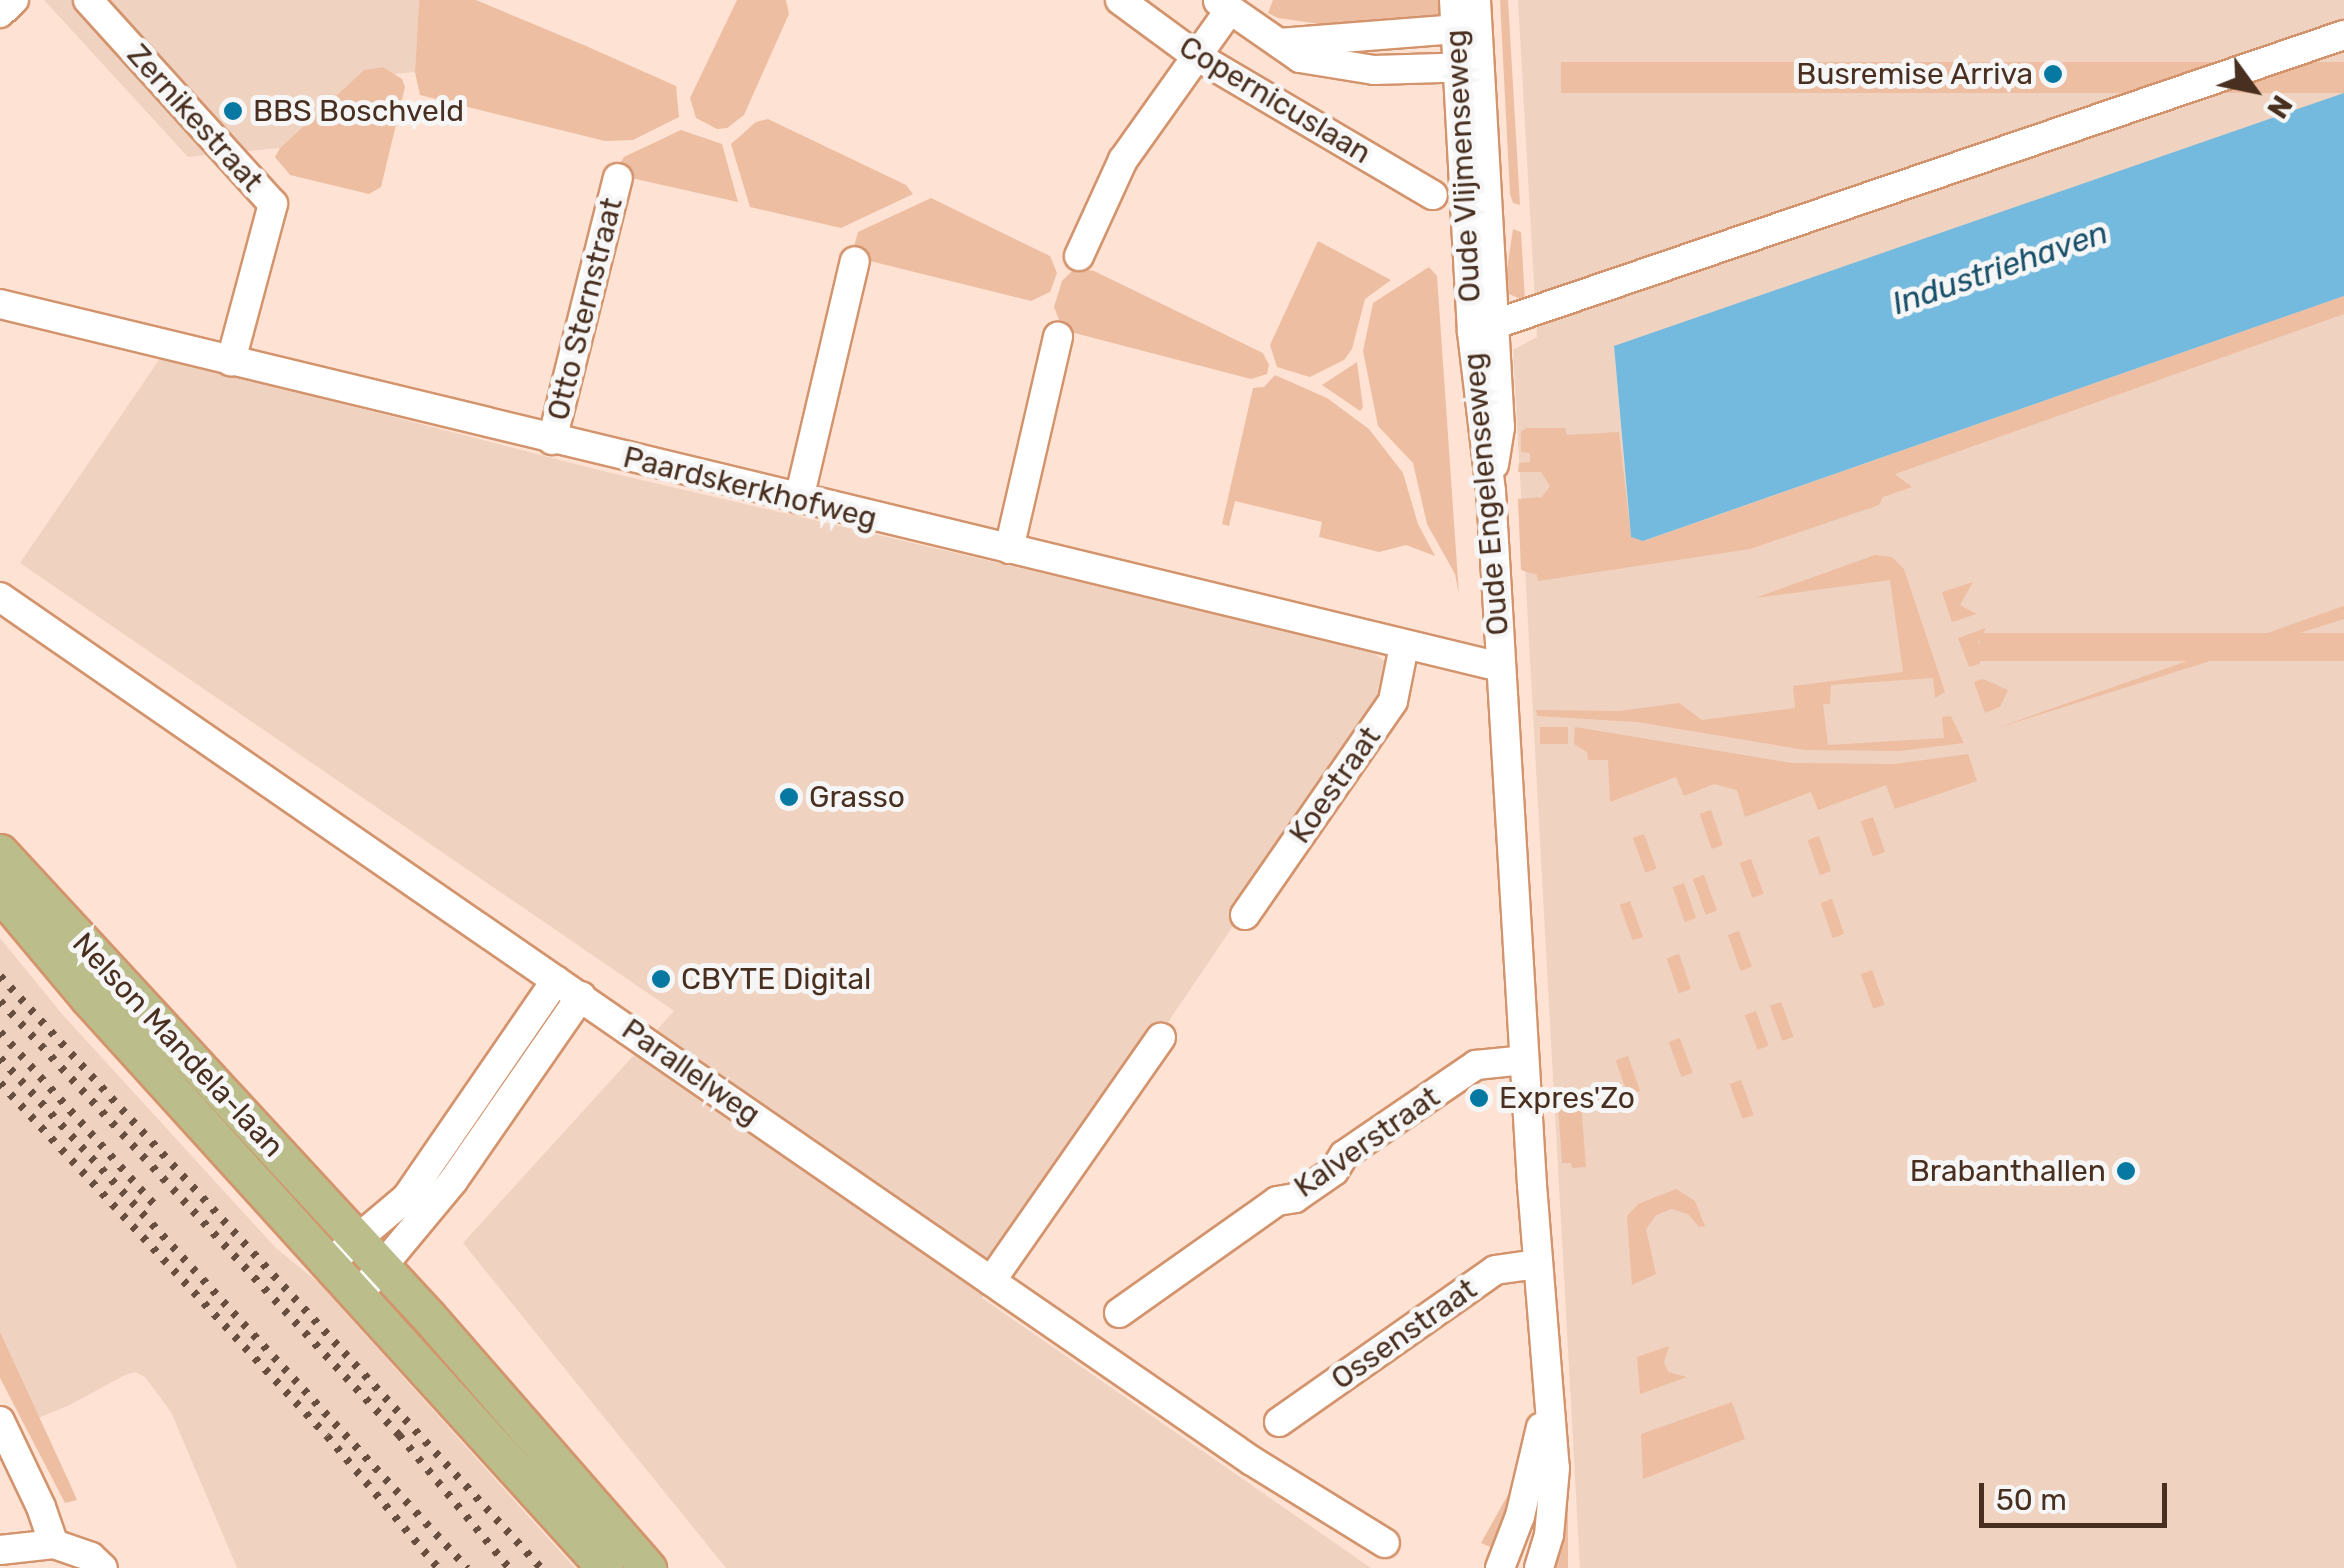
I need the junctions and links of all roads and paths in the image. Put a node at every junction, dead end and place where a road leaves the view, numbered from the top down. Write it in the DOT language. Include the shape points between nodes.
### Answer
graph roads {
  1 [pos="14,0"];
  2 [pos="88,0"];
  3 [pos="1120,0"];
  4 [pos="1454,0"];
  5 [pos="1223,5"];
  6 [pos="0,13"];
  7 [pos="1470,19"];
  8 [pos="2344,34"];
  9 [pos="1278,43"];
  10 [pos="1195,55"];
  11 [pos="1469,67"];
  12 [pos="618,178"];
  13 [pos="1433,194"];
  14 [pos="1079,256"];
  15 [pos="854,260"];
  16 [pos="0,304"];
  17 [pos="1483,329"];
  18 [pos="1058,337"];
  19 [pos="231,361"];
  20 [pos="552,440"];
  21 [pos="799,499"];
  22 [pos="1009,550"];
  23 [pos="0,597"];
  24 [pos="1404,646"];
  25 [pos="1501,668"];
  26 [pos="0,852"];
  27 [pos="0,893"];
  28 [pos="1245,914"];
  29 [pos="556,980"];
  30 [pos="581,996"];
  31 [pos="1161,1037"];
  32 [pos="1524,1060"];
  33 [pos="344,1250"];
  34 [pos="1537,1264"];
  35 [pos="370,1280"];
  36 [pos="990,1281"];
  37 [pos="1118,1313"];
  38 [pos="1546,1396"];
  39 [pos="0,1421"];
  40 [pos="1279,1422"];
  41 [pos="1385,1543"];
  42 [pos="54,1544"];
  43 [pos="0,1550"];
  44 [pos="103,1568"];
  45 [pos="606,1568"];
  46 [pos="648,1568"];
  47 [pos="1500,1568"];
  48 [pos="1538,1568"];
  1 -- 6 [label="street"];
  2 -- 19 [label="street, Zernikestraat" via="273,204"];
  3 -- 10 [label="street, Copernicuslaan"];
  4 -- 7 [label="street, Oude Vlijmenseweg"];
  5 -- 9 [label="street, Copernicuslaan"];
  5 -- 10 [label="street"];
  7 -- 9 [label="street, Copernicuslaan"];
  7 -- 11 [label="street, Oude Vlijmenseweg"];
  8 -- 17 [label="street, Oude Engelenseweg"];
  9 -- 11 [label="street, Copernicuslaan" via="1300,58 1336,67"];
  10 -- 13 [label="street, Copernicuslaan"];
  10 -- 14 [label="street" via="1122,160"];
  11 -- 17 [label="street, Oude Vlijmenseweg"];
  12 -- 20 [label="street, Otto Sternstraat"];
  15 -- 21 [label="street"];
  16 -- 19 [label="street, Paardskerkhofweg"];
  17 -- 25 [label="street, Oude Engelenseweg"];
  18 -- 22 [label="street"];
  19 -- 20 [label="street, Paardskerkhofweg"];
  20 -- 21 [label="street, Paardskerkhofweg"];
  21 -- 22 [label="street, Paardskerkhofweg"];
  22 -- 24 [label="street, Paardskerkhofweg"];
  23 -- 29 [label="street, Parallelweg"];
  24 -- 25 [label="street, Paardskerkhofweg"];
  24 -- 28 [label="street, Koestraat" via="1393,701"];
  25 -- 32 [label="street, Oude Engelenseweg"];
  26 -- 33 [label="main road, Nelson Mandela-laan"];
  27 -- 33 [label="main road, Nelson Mandela-laan" via="88,998"];
  29 -- 30 [label="street, Parallelweg"];
  29 -- 33 [label="street" via="420,1181"];
  30 -- 35 [label="street" via="453,1181"];
  30 -- 36 [label="street, Parallelweg"];
  31 -- 36 [label="street"];
  32 -- 34 [label="street, Oude Engelenseweg"];
  32 -- 37 [label="street, Kalverstraat" via="1476,1065 1294,1198 1277,1200"];
  33 -- 35 [label="main road, Nelson Mandela-laan"];
  34 -- 38 [label="street, Oude Engelenseweg"];
  34 -- 40 [label="street, Ossenstraat" via="1495,1270"];
  35 -- 45 [label="main road, Nelson Mandela-laan"];
  35 -- 46 [label="main road, Nelson Mandela-laan"];
  36 -- 41 [label="street, Parallelweg"];
  38 -- 47 [label="street, Oude Engelenseweg" via="1534,1464"];
  38 -- 48 [label="street, Oude Engelenseweg" via="1555,1488"];
  39 -- 42 [label="street"];
  42 -- 43 [label="street"];
  42 -- 44 [label="street"];
}
